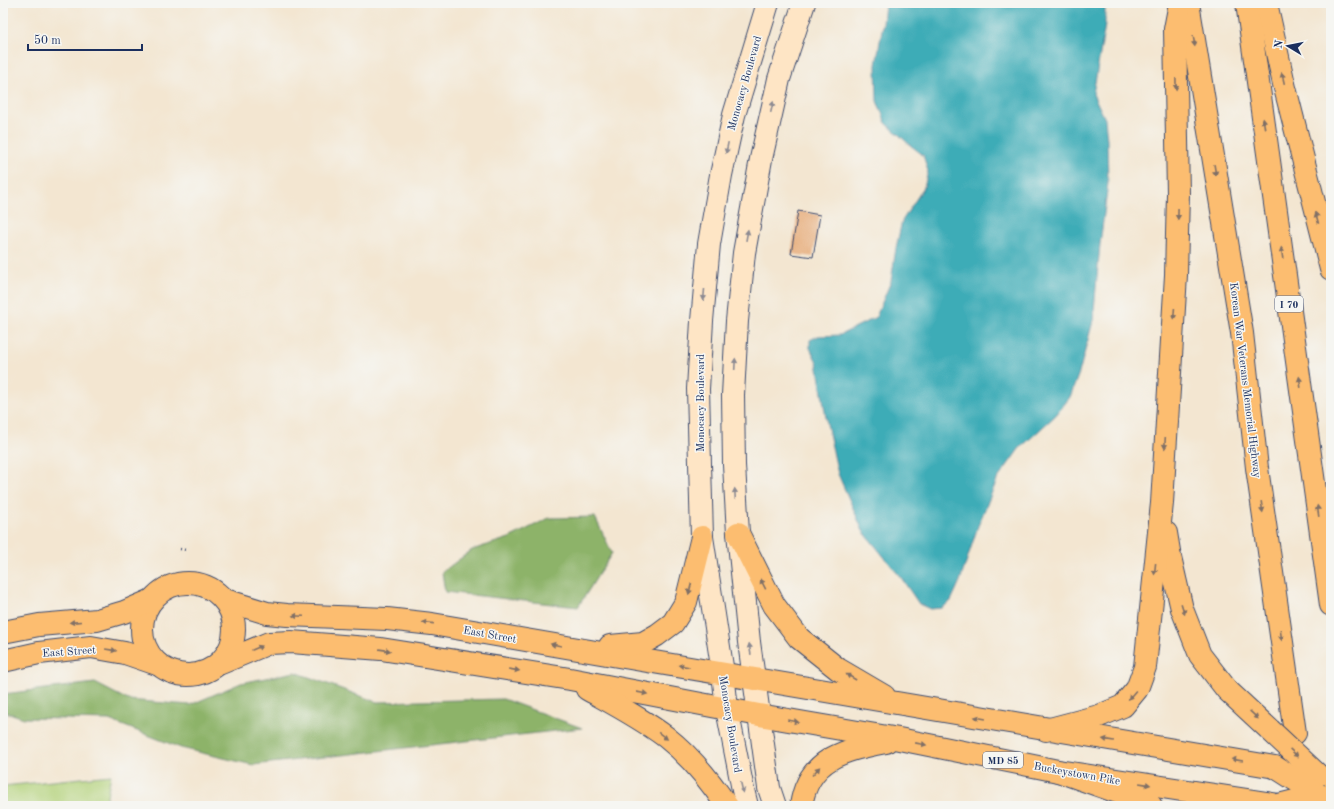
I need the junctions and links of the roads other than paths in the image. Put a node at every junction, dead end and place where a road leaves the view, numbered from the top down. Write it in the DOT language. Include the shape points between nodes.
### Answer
graph roads {
  1 [pos="768,3"];
  2 [pos="804,3"];
  3 [pos="1180,3"];
  4 [pos="1188,3"];
  5 [pos="1247,3"];
  6 [pos="1266,3"];
  7 [pos="1331,269"];
  8 [pos="1162,502"];
  9 [pos="738,533"];
  10 [pos="702,537"];
  11 [pos="152,600"];
  12 [pos="225,600"];
  13 [pos="1331,605"];
  14 [pos="3,632"];
  15 [pos="578,649"];
  16 [pos="3,661"];
  17 [pos="221,663"];
  18 [pos="157,664"];
  19 [pos="723,673"];
  20 [pos="755,678"];
  21 [pos="570,679"];
  22 [pos="897,703"];
  23 [pos="727,709"];
  24 [pos="759,715"];
  25 [pos="1046,730"];
  26 [pos="1295,734"];
  27 [pos="899,739"];
  28 [pos="1058,771"];
  29 [pos="1327,788"];
  30 [pos="1282,805"];
  31 [pos="727,806"];
  32 [pos="747,806"];
  33 [pos="775,806"];
  34 [pos="801,806"];
  35 [pos="1151,806"];
  1 -- 10 [label="main road, Monocacy Boulevard, one-way" via="734,115 709,244 698,389"];
  9 -- 2 [label="main road, one-way" via="733,395 744,253 779,78"];
  3 -- 8 [label="main road, one-way" via="1175,30 1178,194 1176,275"];
  4 -- 26 [label="main road, Korean War Veterans Memorial Highway, one-way" via="1242,333 1257,468"];
  13 -- 5 [label="main road, I 70, one-way"];
  7 -- 6 [label="main road, one-way"];
  8 -- 25 [label="main road, one-way" via="1145,667 1137,689 1123,706 1099,716"];
  8 -- 29 [label="main road, one-way, bridge" via="1170,557 1182,609 1200,655 1227,690"];
  20 -- 9 [label="main road, one-way"];
  22 -- 9 [label="main road, one-way" via="838,669 799,638 774,605"];
  10 -- 15 [label="main road, one-way" via="686,602 673,623 643,643"];
  10 -- 19 [label="main road, Monocacy Boulevard"];
  11 -- 12 [label="main road" via="162,590 176,584 193,582 212,589"];
  11 -- 14 [label="main road, one-way" via="97,620 39,625"];
  11 -- 18 [label="main road" via="143,619 142,637 146,650"];
  15 -- 12 [label="main road, East Street, one-way" via="432,624 267,613"];
  12 -- 17 [label="main road" via="232,612 235,627 232,647"];
  19 -- 15 [label="main road, East Street, one-way"];
  16 -- 18 [label="main road, East Street, one-way" via="39,653 91,647 124,653"];
  17 -- 18 [label="main road" via="207,672 192,676 168,672"];
  17 -- 21 [label="main road, one-way" via="269,643 291,642 381,649"];
  19 -- 20 [label="main road, East Street"];
  19 -- 23 [label="main road, Monocacy Boulevard"];
  20 -- 22 [label="main road"];
  20 -- 24 [label="main road"];
  21 -- 23 [label="main road, one-way"];
  21 -- 31 [label="main road, one-way" via="630,712 667,738 697,766"];
  25 -- 22 [label="main road, one-way"];
  23 -- 24 [label="main road, Buckeystown Pike / MD 85"];
  23 -- 32 [label="main road, Monocacy Boulevard, one-way"];
  24 -- 27 [label="main road, Buckeystown Pike / MD 85, one-way"];
  24 -- 33 [label="main road" via="769,788"];
  29 -- 25 [label="main road, one-way, bridge" via="1275,767"];
  27 -- 28 [label="main road, Buckeystown Pike / MD 85, one-way"];
  34 -- 27 [label="main road, one-way" via="802,796 811,777 835,755"];
  28 -- 30 [label="main road, Buckeystown Pike / MD 85, one-way"];
  28 -- 35 [label="main road"];
  29 -- 30 [label="main road, bridge"];
}
